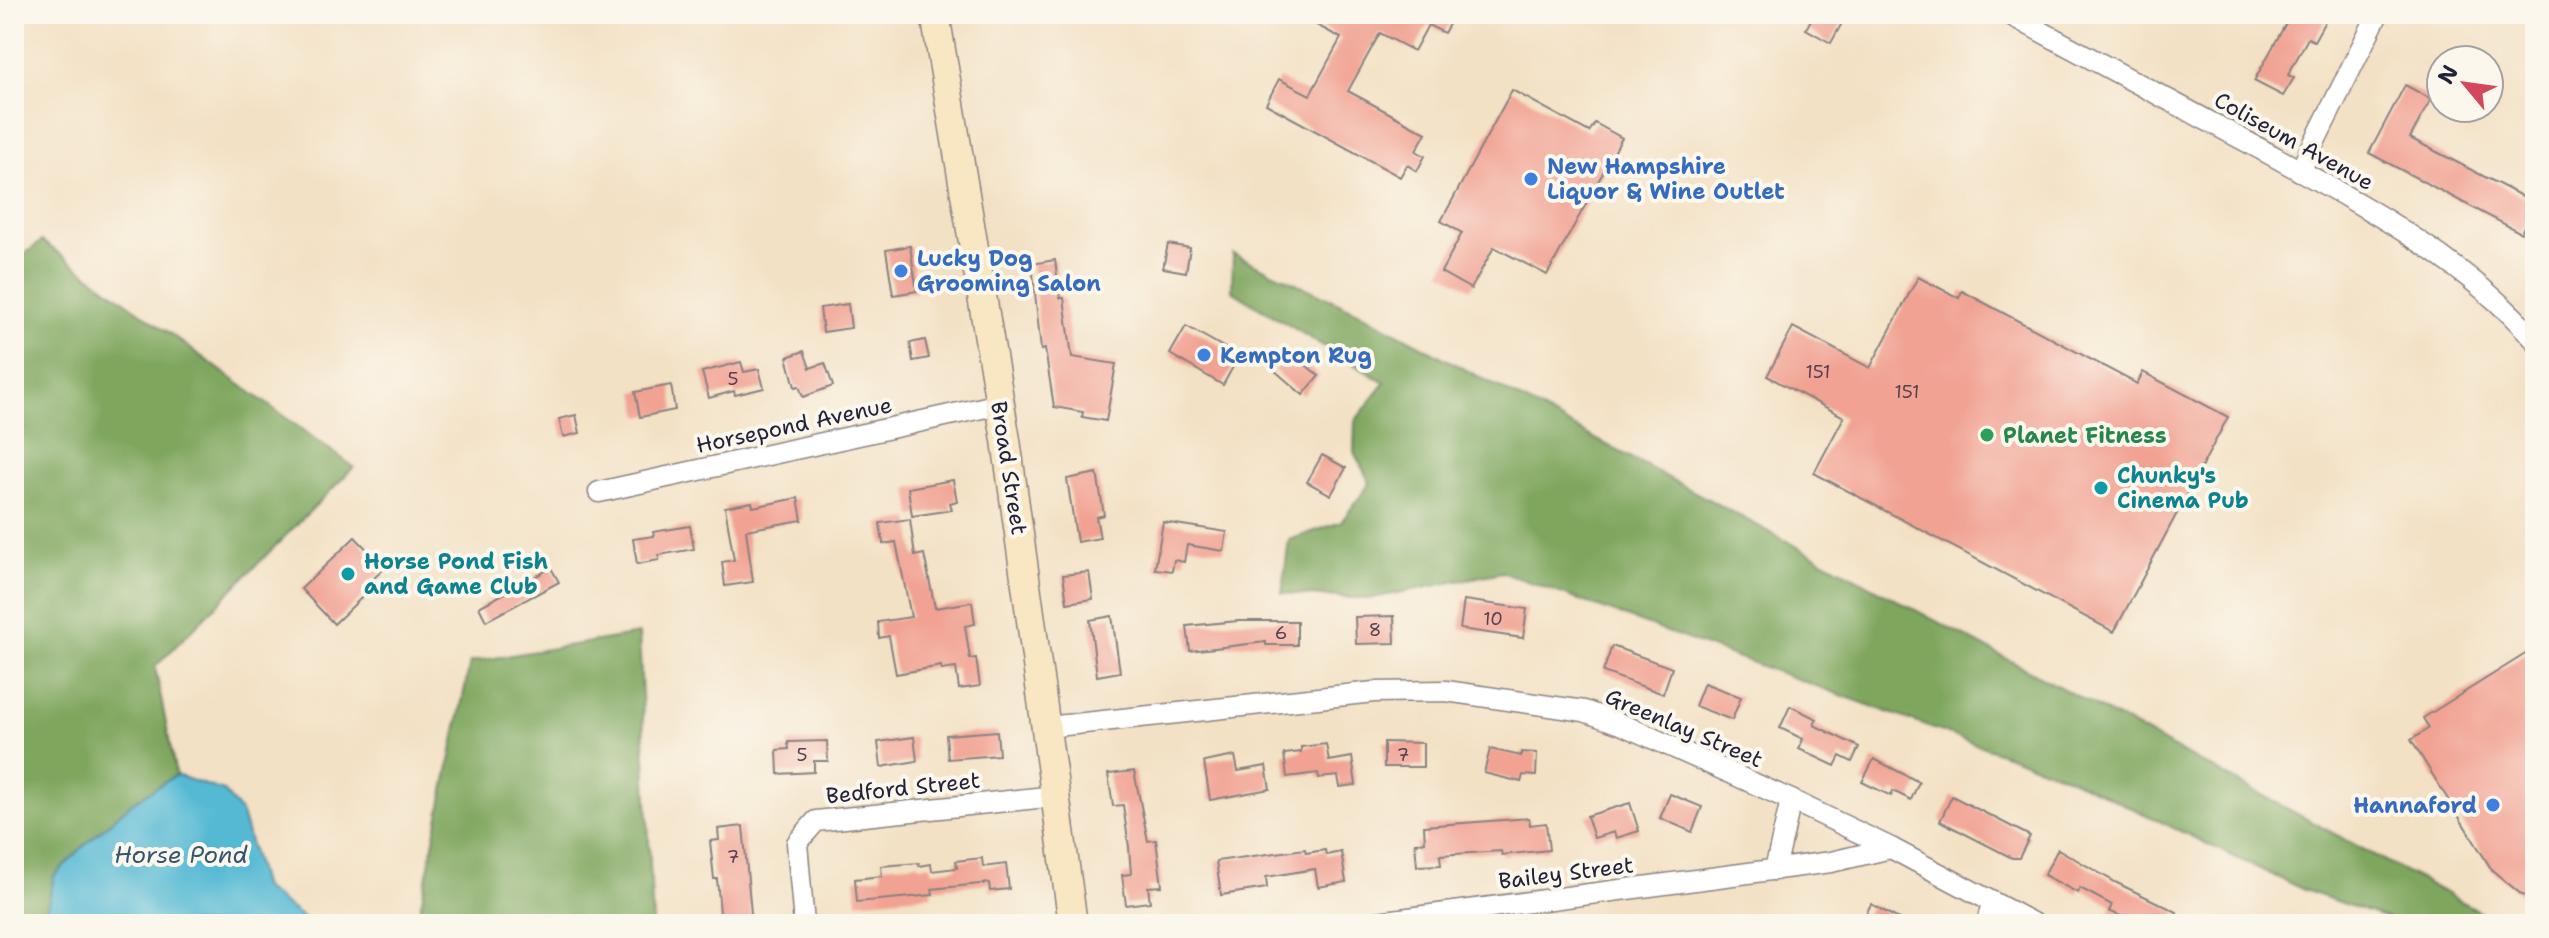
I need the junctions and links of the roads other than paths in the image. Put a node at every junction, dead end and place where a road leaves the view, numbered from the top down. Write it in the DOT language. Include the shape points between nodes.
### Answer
graph roads {
  1 [pos="935,14"];
  2 [pos="2009,14"];
  3 [pos="2378,14"];
  4 [pos="2300,171"];
  5 [pos="2535,340"];
  6 [pos="1000,404"];
  7 [pos="599,492"];
  8 [pos="1047,727"];
  9 [pos="1056,796"];
  10 [pos="1791,800"];
  11 [pos="1891,848"];
  12 [pos="1775,870"];
  13 [pos="1992,902"];
  14 [pos="804,924"];
  15 [pos="1073,924"];
  16 [pos="1363,924"];
  17 [pos="1987,924"];
  18 [pos="2034,924"];
  1 -- 6 [label="main road, Broad Street"];
  2 -- 4 [label="street, Coliseum Avenue"];
  3 -- 4 [label="street"];
  4 -- 5 [label="street, Coliseum Avenue" via="2451,266 2500,303"];
  6 -- 7 [label="street, Horsepond Avenue"];
  6 -- 8 [label="main road, Broad Street"];
  8 -- 9 [label="main road, Broad Street"];
  8 -- 10 [label="street, Greenlay Street" via="1303,698 1458,692 1584,711"];
  9 -- 14 [label="street, Bedford Street" via="816,821 797,843"];
  9 -- 15 [label="main road, Broad Street"];
  10 -- 11 [label="street, Greenlay Street"];
  10 -- 12 [label="street"];
  11 -- 12 [label="street, Bailey Street"];
  11 -- 13 [label="street, Greenlay Street"];
  12 -- 16 [label="street, Bailey Street"];
  13 -- 17 [label="street"];
  13 -- 18 [label="street, Greenlay Street"];
}
